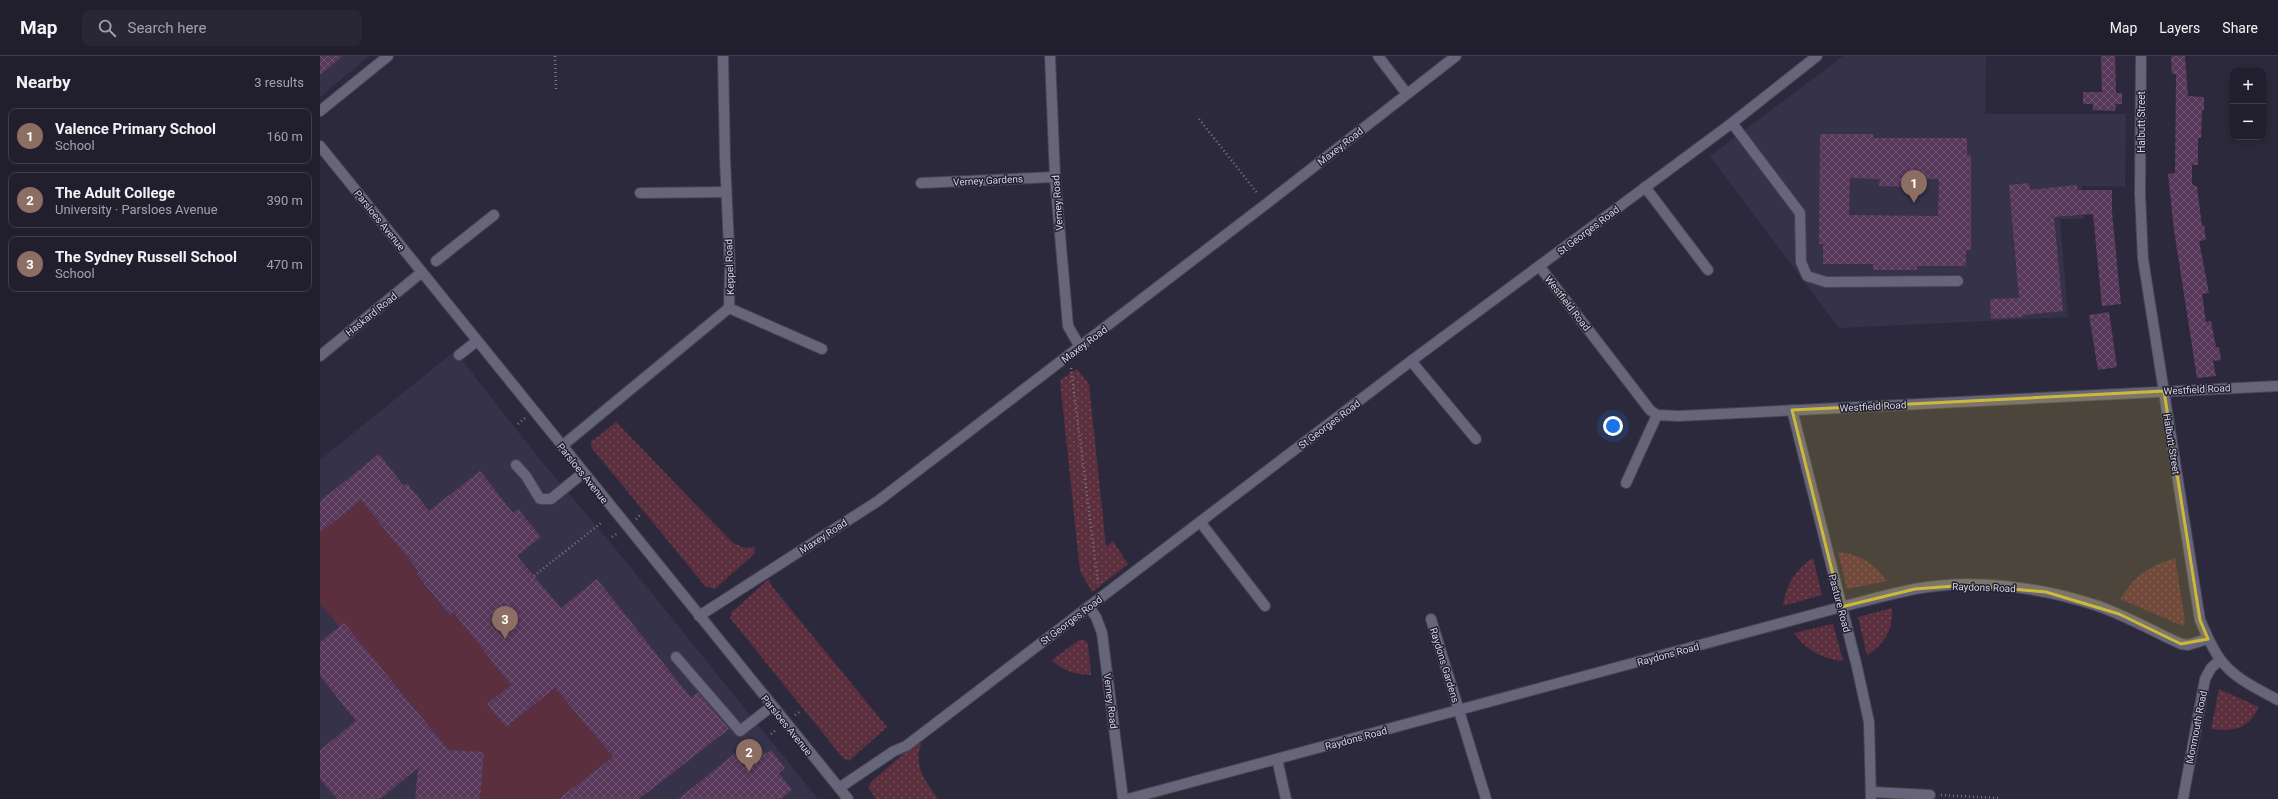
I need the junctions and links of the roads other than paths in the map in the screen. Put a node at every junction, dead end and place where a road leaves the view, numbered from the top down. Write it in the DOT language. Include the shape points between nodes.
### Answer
graph roads {
  1 [pos="388,56"];
  2 [pos="723,56"];
  3 [pos="1050,56"];
  4 [pos="1378,56"];
  5 [pos="1456,56"];
  6 [pos="1817,56"];
  7 [pos="2141,56"];
  8 [pos="1407,94"];
  9 [pos="320,111"];
  10 [pos="1732,123"];
  11 [pos="320,146"];
  12 [pos="1055,177"];
  13 [pos="921,183"];
  14 [pos="1646,187"];
  15 [pos="726,192"];
  16 [pos="640,193"];
  17 [pos="494,215"];
  18 [pos="436,261"];
  19 [pos="1540,267"];
  20 [pos="1708,270"];
  21 [pos="422,272"];
  22 [pos="1958,281"];
  23 [pos="729,308"];
  24 [pos="477,341"];
  25 [pos="1080,347"];
  26 [pos="822,350"];
  27 [pos="459,355"];
  28 [pos="320,356"];
  29 [pos="1411,361"];
  30 [pos="2278,386"];
  31 [pos="2164,391"];
  32 [pos="1792,410"];
  33 [pos="1657,415"];
  34 [pos="1476,439"];
  35 [pos="562,446"];
  36 [pos="516,465"];
  37 [pos="583,473"];
  38 [pos="1626,483"];
  39 [pos="1201,523"];
  40 [pos="1265,606"];
  41 [pos="1089,607"];
  42 [pos="1841,607"];
  43 [pos="699,616"];
  44 [pos="1431,619"];
  45 [pos="2208,639"];
  46 [pos="676,657"];
  47 [pos="2220,660"];
  48 [pos="2278,700"];
  49 [pos="772,706"];
  50 [pos="1459,710"];
  51 [pos="1277,759"];
  52 [pos="838,788"];
  53 [pos="1871,795"];
  54 [pos="1930,795"];
  55 [pos="848,799"];
  56 [pos="1123,799"];
  57 [pos="1128,799"];
  58 [pos="1286,799"];
  59 [pos="1486,799"];
  60 [pos="2182,799"];
  1 -- 9 [label="street"];
  2 -- 15 [label="street, Keppel Road"];
  3 -- 12 [label="street, Verney Road"];
  4 -- 8 [label="street"];
  5 -- 8 [label="street, Maxey Road"];
  6 -- 10 [label="street, St Georges Road"];
  7 -- 31 [label="street, Halbutt Street" via="2140,194 2143,259"];
  8 -- 25 [label="street, Maxey Road"];
  10 -- 14 [label="street, St Georges Road"];
  10 -- 22 [label="street" via="1800,213 1800,262 1807,276 1826,282"];
  11 -- 21 [label="street, Parsloes Avenue"];
  12 -- 13 [label="street, Verney Gardens"];
  12 -- 25 [label="street, Verney Road" via="1068,326"];
  14 -- 19 [label="street, St Georges Road"];
  14 -- 20 [label="street"];
  15 -- 16 [label="street"];
  15 -- 23 [label="street, Keppel Road" via="730,269"];
  17 -- 18 [label="street"];
  19 -- 29 [label="street, St Georges Road"];
  19 -- 33 [label="street, Westfield Road" via="1650,410"];
  21 -- 24 [label="street, Parsloes Avenue"];
  21 -- 28 [label="street, Haskard Road"];
  23 -- 26 [label="street"];
  23 -- 35 [label="street, Keppel Road"];
  24 -- 27 [label="street"];
  24 -- 35 [label="street, Parsloes Avenue"];
  25 -- 43 [label="street, Maxey Road" via="878,501"];
  29 -- 34 [label="street"];
  29 -- 39 [label="street, St Georges Road"];
  30 -- 31 [label="street, Westfield Road"];
  31 -- 32 [label="street, Westfield Road"];
  31 -- 45 [label="street, Halbutt Street" via="2200,620"];
  32 -- 33 [label="street, Westfield Road"];
  32 -- 42 [label="street, Pasture Road"];
  33 -- 38 [label="street"];
  35 -- 37 [label="street, Parsloes Avenue"];
  36 -- 37 [label="street" via="540,499 551,499"];
  37 -- 43 [label="street, Parsloes Avenue"];
  39 -- 40 [label="street"];
  39 -- 41 [label="street, St Georges Road"];
  41 -- 52 [label="street, St Georges Road" via="906,746 894,751"];
  41 -- 56 [label="street, Verney Road" via="1102,633"];
  42 -- 45 [label="street, Raydons Road" via="1915,589 1994,586 2046,592 2095,605 2181,644 2188,645"];
  42 -- 50 [label="street, Raydons Road"];
  42 -- 53 [label="street, Pasture Road" via="1869,722"];
  43 -- 49 [label="street, Parsloes Avenue"];
  44 -- 50 [label="street, Raydons Gardens"];
  45 -- 47 [label="street, Halbutt Street"];
  46 -- 49 [label="street" via="740,731"];
  47 -- 48 [label="street, Halbutt Street" via="2250,685"];
  47 -- 60 [label="street, Monmouth Road" via="2211,668 2205,679"];
  49 -- 52 [label="street, Parsloes Avenue"];
  50 -- 51 [label="street, Raydons Road"];
  50 -- 59 [label="street, Raydons Gardens"];
  51 -- 57 [label="street, Raydons Road"];
  51 -- 58 [label="street"];
  52 -- 55 [label="street, Parsloes Avenue"];
  53 -- 54 [label="street"];
}
